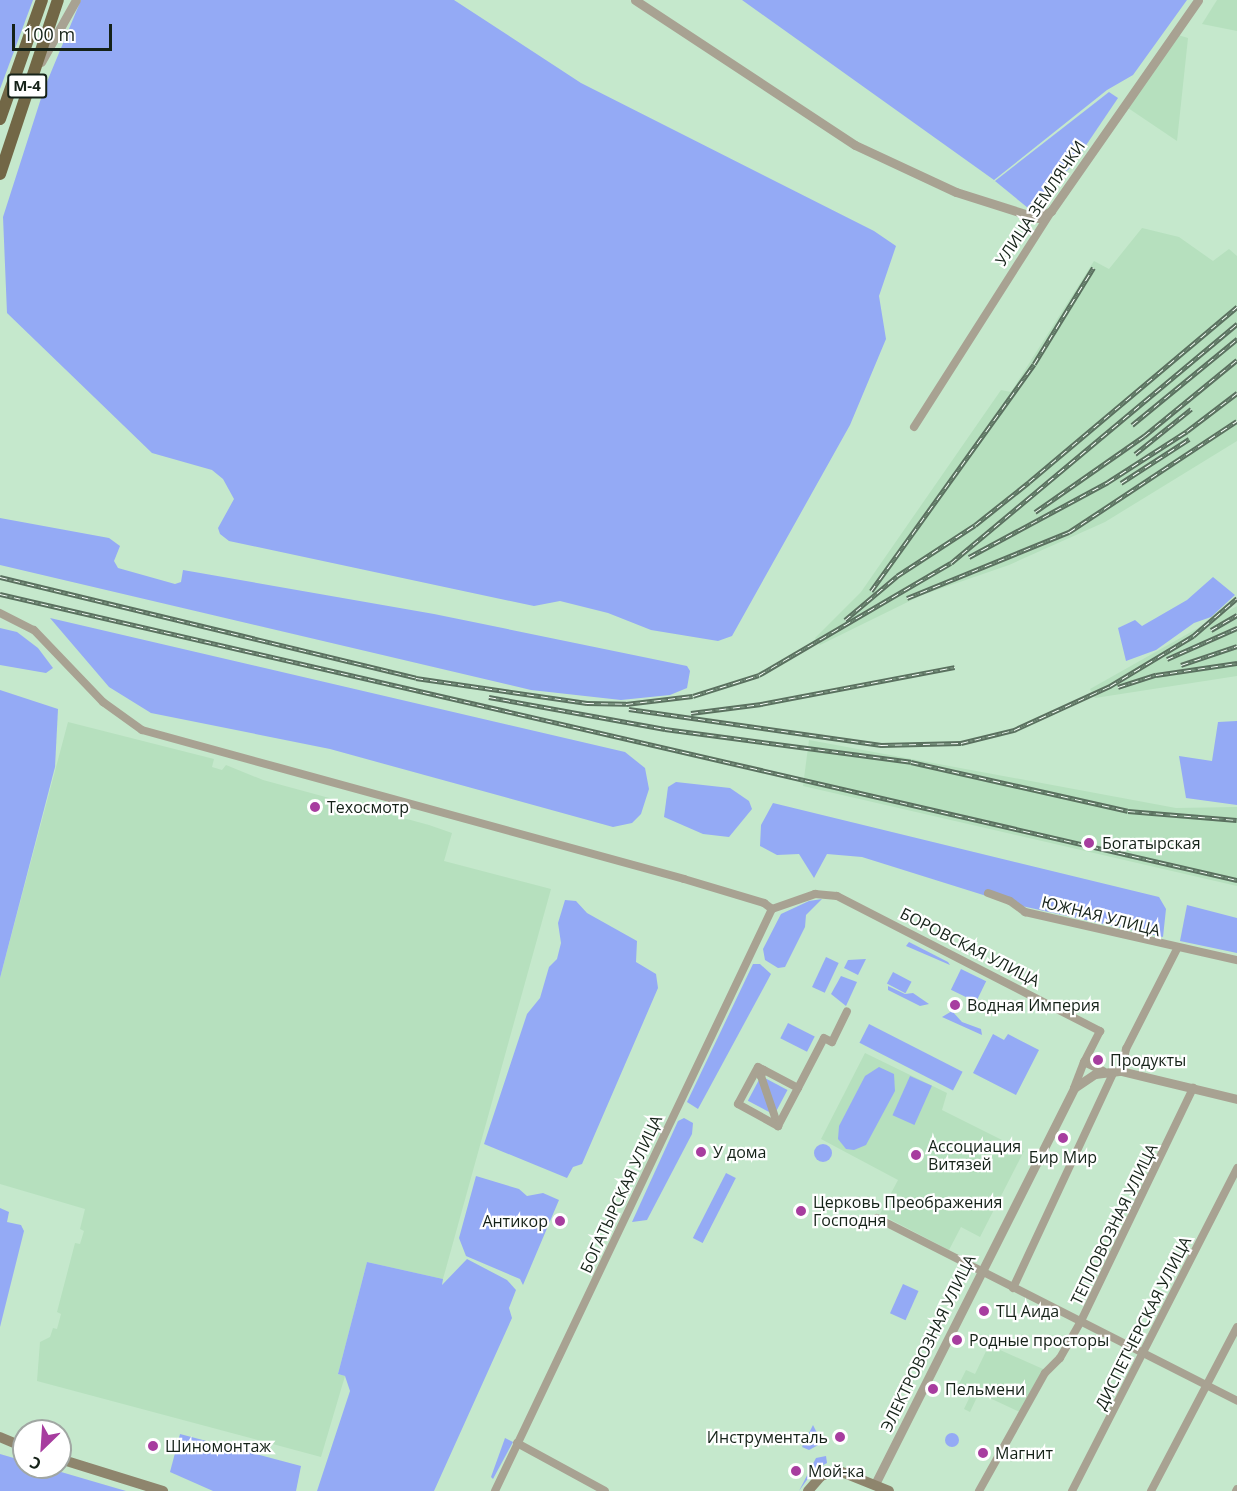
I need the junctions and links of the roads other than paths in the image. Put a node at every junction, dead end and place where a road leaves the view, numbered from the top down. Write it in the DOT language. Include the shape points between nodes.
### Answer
graph roads {
  1 [pos="42,0"];
  2 [pos="58,0"];
  3 [pos="76,0"];
  4 [pos="635,0"];
  5 [pos="1198,0"];
  6 [pos="27,87"];
  7 [pos="0,119"];
  8 [pos="0,174"];
  9 [pos="1051,211"];
  10 [pos="914,427"];
  11 [pos="0,613"];
  12 [pos="988,893"];
  13 [pos="772,909"];
  14 [pos="1178,949"];
  15 [pos="1237,960"];
  16 [pos="847,1011"];
  17 [pos="1084,1062"];
  18 [pos="764,1070"];
  19 [pos="1103,1071"];
  20 [pos="1117,1071"];
  21 [pos="798,1088"];
  22 [pos="1074,1088"];
  23 [pos="1193,1088"];
  24 [pos="1237,1099"];
  25 [pos="778,1126"];
  26 [pos="1237,1168"];
  27 [pos="877,1218"];
  28 [pos="980,1272"];
  29 [pos="1013,1288"];
  30 [pos="1081,1321"];
  31 [pos="1237,1327"];
  32 [pos="1144,1353"];
  33 [pos="1207,1385"];
  34 [pos="1237,1401"];
  35 [pos="518,1443"];
  36 [pos="72,1463"];
  37 [pos="875,1484"];
  38 [pos="163,1491"];
  39 [pos="495,1491"];
  40 [pos="605,1491"];
  41 [pos="808,1491"];
  42 [pos="889,1491"];
  43 [pos="979,1491"];
  44 [pos="1072,1491"];
  45 [pos="1151,1491"];
  1 -- 7 [label="highway, М-4"];
  2 -- 6 [label="highway, М-4"];
  3 -- 6 [label="street"];
  4 -- 9 [label="street" via="794,108 889,163 1017,214 1038,218"];
  5 -- 9 [label="street, УЛИЦА ЗЕМЛЯЧКИ"];
  6 -- 8 [label="highway, М-4"];
  9 -- 10 [label="street, УЛИЦА ЗЕМЛЯЧКИ"];
  11 -- 13 [label="street" via="34,630 103,702 141,730 684,879 764,903"];
  12 -- 14 [label="street, ЮЖНАЯ УЛИЦА" via="1025,912"];
  13 -- 17 [label="street, БОРОВСКАЯ УЛИЦА" via="815,894 837,896 1100,1031"];
  13 -- 35 [label="street, БОГАТЫРСКАЯ УЛИЦА"];
  14 -- 15 [label="street, ЮЖНАЯ УЛИЦА" via="1201,949"];
  14 -- 20 [label="street, ЮЖНАЯ УЛИЦА"];
  16 -- 21 [label="street" via="832,1042 824,1038"];
  17 -- 19 [label="street"];
  17 -- 22 [label="street"];
  18 -- 21 [label="street"];
  18 -- 25 [label="street" via="761,1076"];
  18 -- 25 [label="street" via="758,1067 738,1104"];
  19 -- 20 [label="street"];
  19 -- 22 [label="street"];
  20 -- 23 [label="street"];
  20 -- 29 [label="street, ЮЖНАЯ УЛИЦА"];
  21 -- 25 [label="street"];
  22 -- 28 [label="street, ЭЛЕКТРОВОЗНАЯ УЛИЦА"];
  23 -- 24 [label="street"];
  23 -- 30 [label="street, ТЕПЛОВОЗНАЯ УЛИЦА"];
  26 -- 32 [label="street, ДИСПЕТЧЕРСКАЯ УЛИЦА"];
  27 -- 28 [label="street"];
  28 -- 29 [label="street"];
  28 -- 37 [label="street, ЭЛЕКТРОВОЗНАЯ УЛИЦА"];
  29 -- 30 [label="street"];
  30 -- 32 [label="street"];
  30 -- 43 [label="street, ТЕПЛОВОЗНАЯ УЛИЦА" via="1060,1358 1045,1373"];
  31 -- 33 [label="street"];
  32 -- 33 [label="street"];
  32 -- 44 [label="street, ДИСПЕТЧЕРСКАЯ УЛИЦА"];
  33 -- 34 [label="street"];
  33 -- 45 [label="street"];
  35 -- 39 [label="street, БОГАТЫРСКАЯ УЛИЦА"];
  35 -- 40 [label="street"];
  36 -- 38 [label="main road"];
  37 -- 41 [label="main road" via="837,1470 820,1476"];
  37 -- 42 [label="main road"];
}
